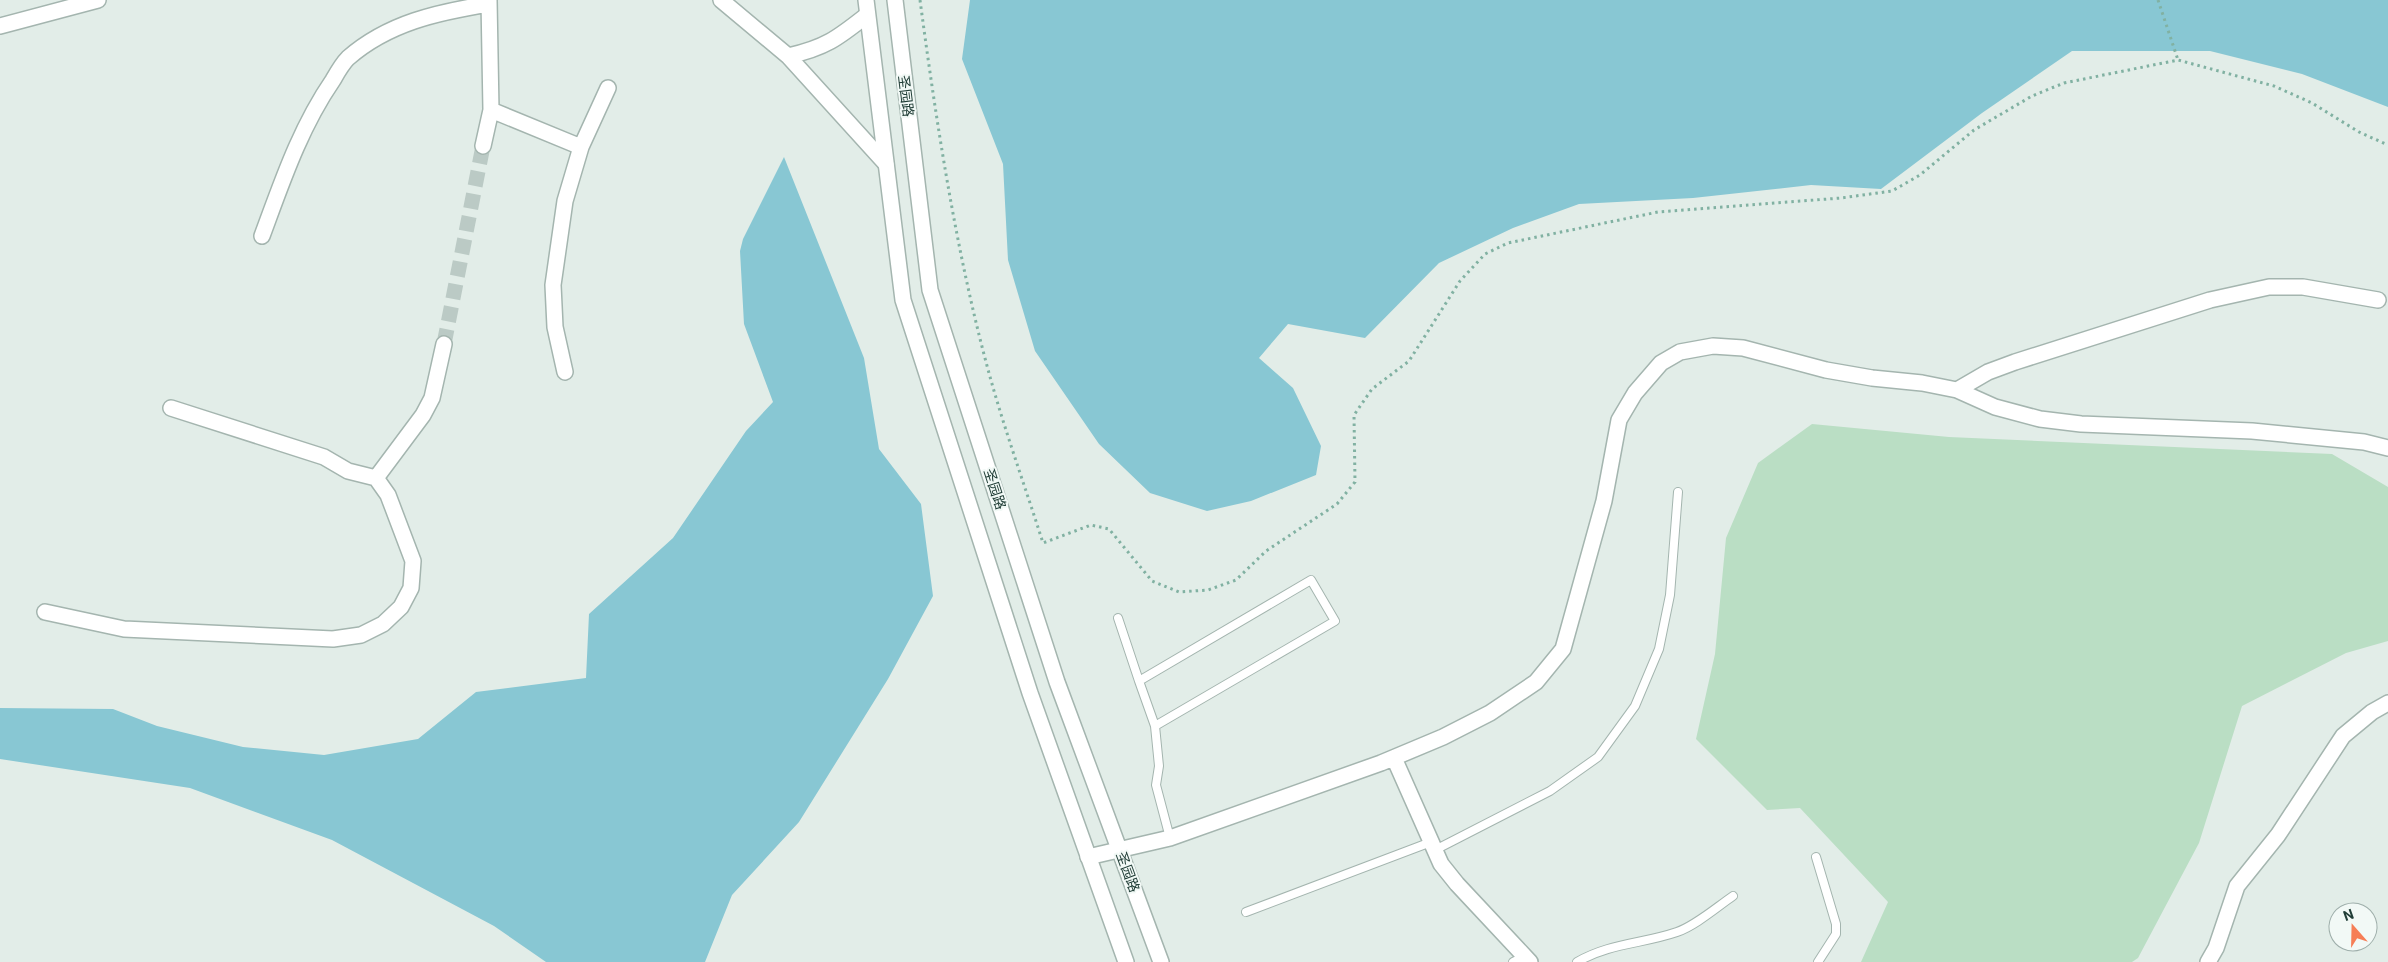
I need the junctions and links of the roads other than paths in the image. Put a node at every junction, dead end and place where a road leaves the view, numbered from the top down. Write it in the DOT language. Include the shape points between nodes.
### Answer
graph roads {
  1 [pos="98,0"];
  2 [pos="895,0"];
  3 [pos="725,1"];
  4 [pos="489,2"];
  5 [pos="866,8"];
  6 [pos="0,26"];
  7 [pos="788,56"];
  8 [pos="608,88"];
  9 [pos="492,110"];
  10 [pos="483,146"];
  11 [pos="581,148"];
  12 [pos="886,164"];
  13 [pos="262,236"];
  14 [pos="2378,300"];
  15 [pos="444,344"];
  16 [pos="566,372"];
  17 [pos="1957,390"];
  18 [pos="171,408"];
  19 [pos="2388,448"];
  20 [pos="376,478"];
  21 [pos="1678,492"];
  22 [pos="45,612"];
  23 [pos="1118,618"];
  24 [pos="1139,681"];
  25 [pos="2388,703"];
  26 [pos="1155,726"];
  27 [pos="1394,758"];
  28 [pos="1170,838"];
  29 [pos="1433,846"];
  30 [pos="1119,848"];
  31 [pos="1088,857"];
  32 [pos="1816,857"];
  33 [pos="1733,896"];
  34 [pos="1246,912"];
  35 [pos="1523,960"];
  36 [pos="1126,962"];
  37 [pos="1161,962"];
  38 [pos="1577,962"];
  39 [pos="1818,962"];
  40 [pos="2208,962"];
  1 -- 6 [label="street"];
  2 -- 30 [label="street, 圣园路" via="930,290 1057,682"];
  3 -- 7 [label="street"];
  4 -- 9 [label="street"];
  4 -- 13 [label="street" via="398,26 347,59 318,101 295,146"];
  5 -- 7 [label="street" via="833,41"];
  5 -- 12 [label="street, 圣园路"];
  7 -- 12 [label="street"];
  8 -- 11 [label="street"];
  9 -- 10 [label="street"];
  9 -- 11 [label="street"];
  11 -- 16 [label="street" via="565,201 553,285 555,327"];
  12 -- 31 [label="street, 圣园路" via="903,300 1030,692"];
  14 -- 17 [label="street" via="2269,286 2210,300 2015,362 1988,372"];
  15 -- 20 [label="street" via="432,398"];
  17 -- 19 [label="street" via="1995,407 2040,419 2081,424 2252,431 2364,442"];
  17 -- 27 [label="street" via="1826,370 1743,348 1714,346 1680,352 1661,363 1635,394 1619,420 1604,501 1564,648 1536,682 1490,713"];
  18 -- 20 [label="street" via="324,457 348,470"];
  20 -- 22 [label="street" via="388,494 413,561 411,588 401,607 383,624 362,635 333,639 124,629"];
  21 -- 29 [label="lane" via="1670,596 1659,649 1635,706 1598,757 1550,791"];
  23 -- 24 [label="lane"];
  24 -- 26 [label="lane"];
  24 -- 26 [label="lane" via="1311,580 1335,621"];
  25 -- 40 [label="street" via="2343,736 2278,835 2237,886"];
  26 -- 28 [label="lane" via="1159,766 1156,785"];
  27 -- 28 [label="street"];
  27 -- 29 [label="street"];
  28 -- 30 [label="street"];
  29 -- 34 [label="lane"];
  29 -- 35 [label="street" via="1441,864"];
  30 -- 31 [label="street"];
  30 -- 37 [label="street, 圣园路"];
  31 -- 36 [label="street, 圣园路"];
  32 -- 39 [label="lane" via="1836,924 1836,934"];
  33 -- 38 [label="lane" via="1680,931 1616,945"];
}
